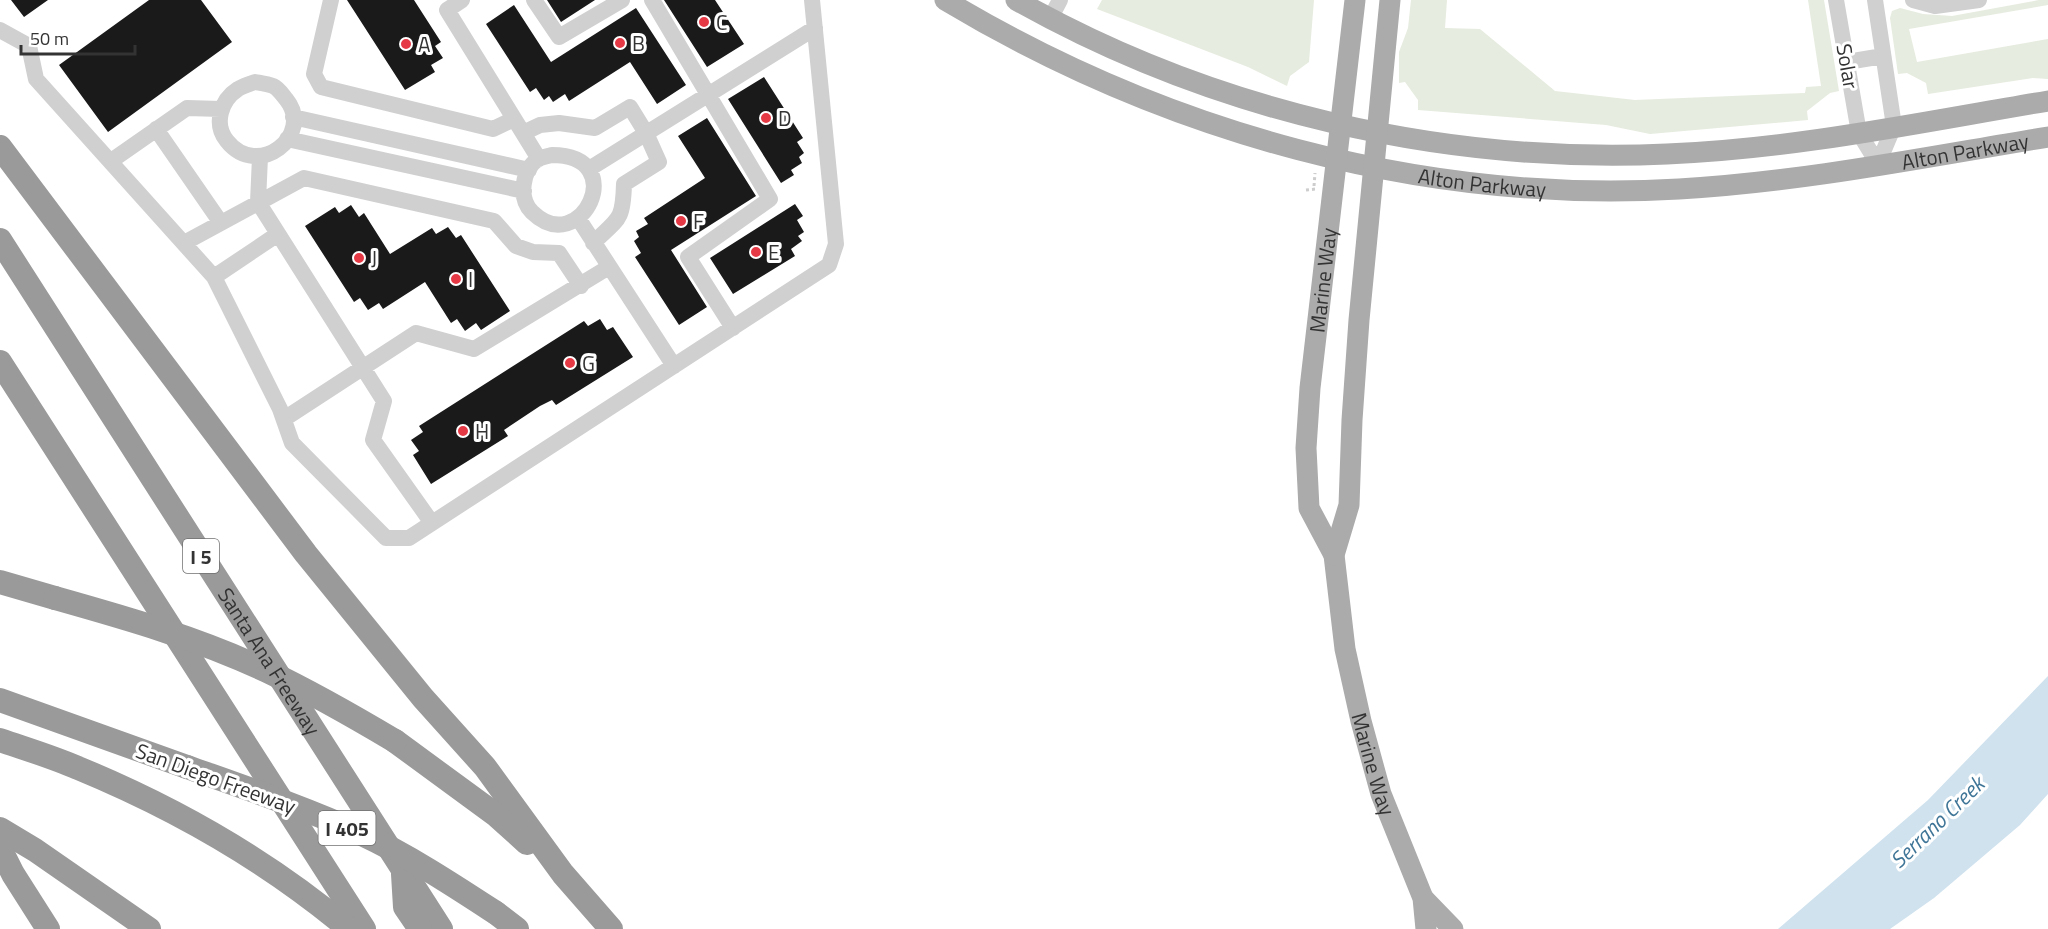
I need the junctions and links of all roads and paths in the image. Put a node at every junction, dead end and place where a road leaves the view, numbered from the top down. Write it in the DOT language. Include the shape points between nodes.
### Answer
graph roads {
  1 [pos="462,0"];
  2 [pos="534,0"];
  3 [pos="622,0"];
  4 [pos="652,0"];
  5 [pos="812,0"];
  6 [pos="945,0"];
  7 [pos="1060,0"];
  8 [pos="1355,0"];
  9 [pos="1390,0"];
  10 [pos="1836,0"];
  11 [pos="1875,0"];
  12 [pos="1913,0"];
  13 [pos="1979,0"];
  14 [pos="1020,1"];
  15 [pos="325,3"];
  16 [pos="1050,19"];
  17 [pos="815,28"];
  18 [pos="0,30"];
  19 [pos="1883,56"];
  20 [pos="1847,62"];
  21 [pos="708,95"];
  22 [pos="2048,101"];
  23 [pos="221,109"];
  24 [pos="293,117"];
  25 [pos="519,126"];
  26 [pos="1341,126"];
  27 [pos="1894,126"];
  28 [pos="156,129"];
  29 [pos="1376,132"];
  30 [pos="646,133"];
  31 [pos="1859,133"];
  32 [pos="2048,137"];
  33 [pos="287,139"];
  34 [pos="0,147"];
  35 [pos="260,157"];
  36 [pos="1337,159"];
  37 [pos="111,161"];
  38 [pos="534,164"];
  39 [pos="1878,164"];
  40 [pos="1374,167"];
  41 [pos="589,168"];
  42 [pos="1315,173"];
  43 [pos="1314,189"];
  44 [pos="524,191"];
  45 [pos="258,202"];
  46 [pos="578,218"];
  47 [pos="221,223"];
  48 [pos="278,234"];
  49 [pos="0,240"];
  50 [pos="184,243"];
  51 [pos="594,243"];
  52 [pos="609,267"];
  53 [pos="214,276"];
  54 [pos="581,286"];
  55 [pos="733,328"];
  56 [pos="0,362"];
  57 [pos="674,366"];
  58 [pos="362,368"];
  59 [pos="284,419"];
  60 [pos="432,523"];
  61 [pos="1335,555"];
  62 [pos="0,582"];
  63 [pos="0,686"];
  64 [pos="0,700"];
  65 [pos="66,722"];
  66 [pos="0,740"];
  67 [pos="0,755"];
  68 [pos="0,829"];
  69 [pos="0,848"];
  70 [pos="403,872"];
  71 [pos="563,874"];
  72 [pos="1423,898"];
  73 [pos="147,928"];
  74 [pos="48,929"];
  75 [pos="325,929"];
  76 [pos="349,929"];
  77 [pos="364,929"];
  78 [pos="420,929"];
  79 [pos="441,929"];
  80 [pos="517,929"];
  81 [pos="611,929"];
  82 [pos="1426,929"];
  83 [pos="1453,929"];
  1 -- 25 [label="street" via="447,10"];
  2 -- 3 [label="street" via="559,37"];
  4 -- 21 [label="street"];
  5 -- 17 [label="street"];
  6 -- 36 [label="main road, Alton Parkway" via="1043,55 1127,93 1233,131"];
  7 -- 16 [label="street"];
  8 -- 26 [label="main road, Marine Way"];
  9 -- 29 [label="main road, Marine Way"];
  10 -- 20 [label="street, Solar"];
  11 -- 19 [label="street, Solar"];
  12 -- 13 [label="street" via="1935,6"];
  14 -- 16 [label="main road, Alton Parkway"];
  15 -- 25 [label="street" via="314,74 321,87 493,129"];
  16 -- 26 [label="main road, Alton Parkway" via="1185,79"];
  17 -- 21 [label="street"];
  17 -- 55 [label="street" via="836,244 829,265"];
  18 -- 37 [label="street" via="29,46 36,79"];
  19 -- 20 [label="street"];
  19 -- 27 [label="street, Solar"];
  20 -- 31 [label="street, Solar"];
  21 -- 30 [label="street"];
  21 -- 55 [label="street" via="770,199 688,256"];
  22 -- 27 [label="main road, Alton Parkway"];
  23 -- 24 [label="street" via="239,88 255,82 274,86 289,103"];
  23 -- 28 [label="street" via="188,108"];
  23 -- 35 [label="street" via="220,123 228,143 245,155"];
  24 -- 33 [label="street"];
  24 -- 38 [label="street"];
  25 -- 30 [label="street" via="559,123 595,128 630,107"];
  25 -- 38 [label="street"];
  26 -- 29 [label="main road, Alton Parkway"];
  26 -- 36 [label="main road, Marine Way"];
  27 -- 31 [label="main road, Alton Parkway"];
  27 -- 39 [label="street"];
  28 -- 37 [label="street"];
  28 -- 47 [label="street"];
  29 -- 31 [label="main road, Alton Parkway" via="1497,150 1596,155 1724,151"];
  29 -- 40 [label="main road, Marine Way"];
  30 -- 41 [label="street"];
  30 -- 51 [label="street" via="659,162 624,184 619,219"];
  31 -- 39 [label="street"];
  32 -- 39 [label="main road, Alton Parkway"];
  33 -- 35 [label="street" via="274,153"];
  33 -- 44 [label="street"];
  34 -- 71 [label="highway" via="306,554 423,698 485,767"];
  35 -- 45 [label="street"];
  36 -- 40 [label="main road, Alton Parkway"];
  36 -- 61 [label="main road, Marine Way" via="1306,448 1309,508"];
  37 -- 50 [label="street"];
  38 -- 41 [label="street" via="552,155 565,155"];
  38 -- 44 [label="street" via="524,182"];
  39 -- 40 [label="main road, Alton Parkway" via="1746,184 1622,190 1518,186"];
  40 -- 61 [label="main road, Marine Way" via="1352,420 1349,505"];
  41 -- 46 [label="street" via="593,196 588,209"];
  42 -- 43 [label="path"];
  44 -- 46 [label="street" via="529,208 539,218 551,224 565,224"];
  45 -- 47 [label="street"];
  45 -- 48 [label="street"];
  45 -- 54 [label="street" via="304,178 494,220 516,246 533,252 559,253"];
  46 -- 51 [label="street"];
  47 -- 50 [label="street"];
  48 -- 53 [label="street"];
  48 -- 58 [label="street"];
  49 -- 70 [label="highway, Santa Ana Freeway / I 5"];
  50 -- 53 [label="street"];
  51 -- 52 [label="street"];
  52 -- 54 [label="street"];
  52 -- 57 [label="street"];
  53 -- 59 [label="street"];
  54 -- 58 [label="street" via="474,349 416,333"];
  55 -- 57 [label="street"];
  56 -- 77 [label="highway"];
  57 -- 60 [label="street"];
  58 -- 59 [label="street"];
  58 -- 60 [label="street" via="384,401 373,440"];
  59 -- 60 [label="street" via="292,443 386,538 409,538"];
  61 -- 72 [label="main road, Marine Way" via="1345,649 1361,721 1381,794"];
  62 -- 71 [label="highway, bridge" via="141,623 265,670 331,703 395,741 496,815"];
  63 -- 65 [label="highway"];
  64 -- 65 [label="highway, San Diego Freeway / I 405"];
  65 -- 80 [label="highway, San Diego Freeway / I 405, bridge" via="363,835 440,877"];
  66 -- 76 [label="highway" via="77,767 179,816 273,872"];
  67 -- 75 [label="highway" via="153,819 278,893"];
  68 -- 73 [label="highway"];
  69 -- 74 [label="highway"];
  70 -- 78 [label="highway" via="405,907"];
  70 -- 79 [label="highway, Santa Ana Freeway / I 5"];
  71 -- 81 [label="highway"];
  72 -- 82 [label="main road, Marine Way"];
  72 -- 83 [label="main road, Marine Way"];
}
